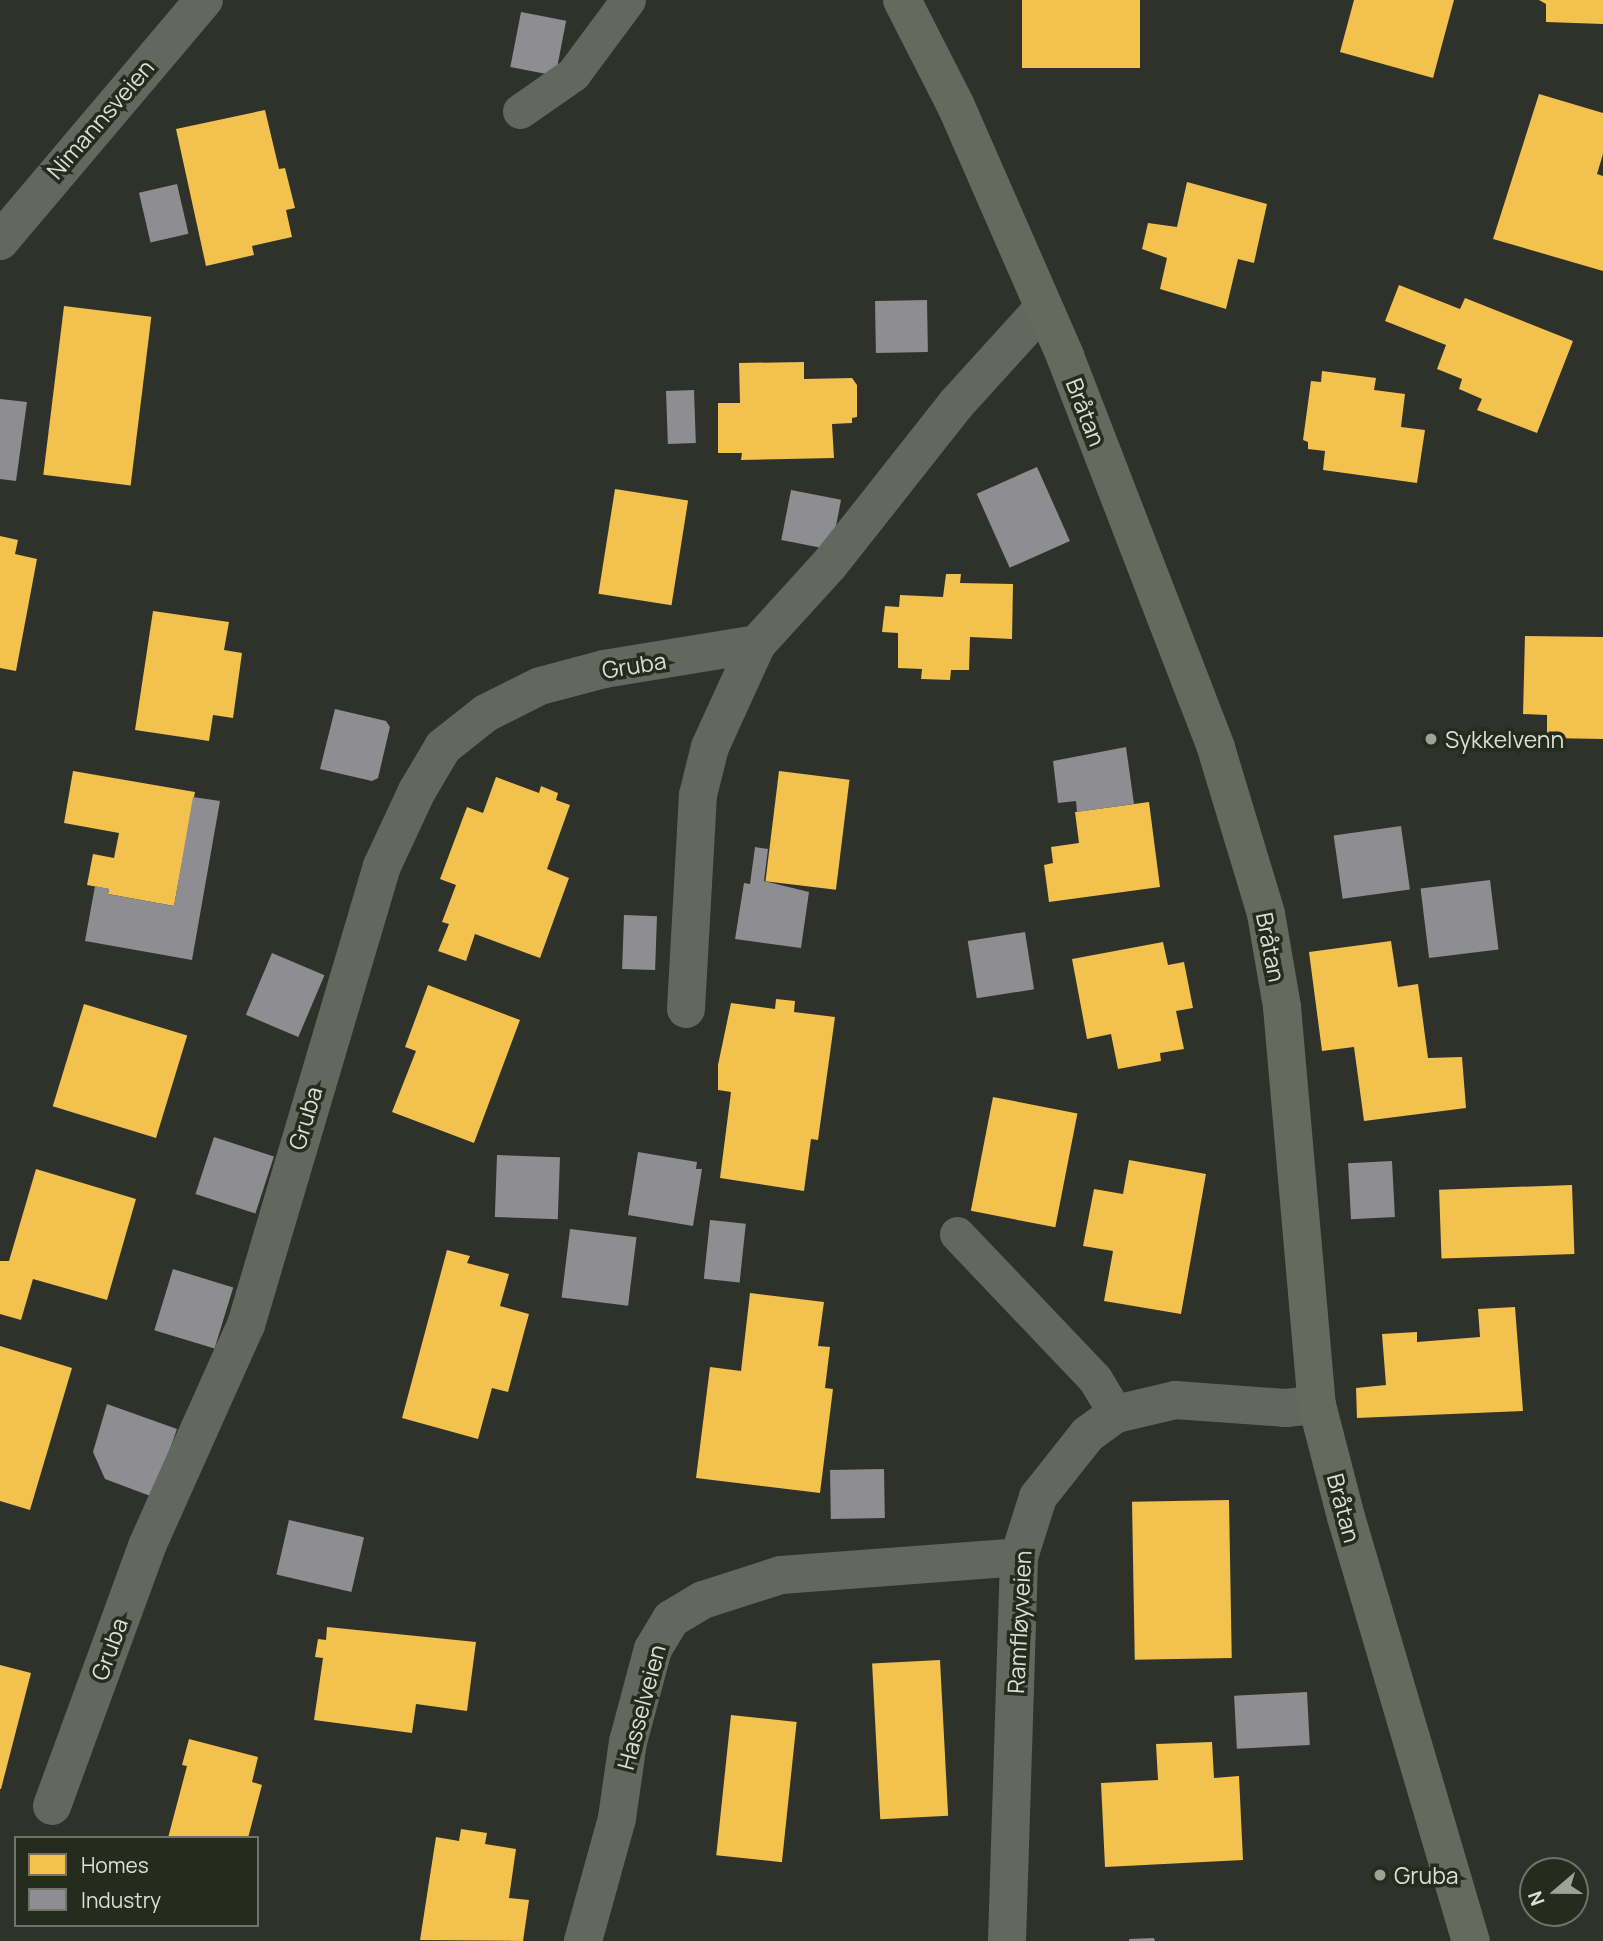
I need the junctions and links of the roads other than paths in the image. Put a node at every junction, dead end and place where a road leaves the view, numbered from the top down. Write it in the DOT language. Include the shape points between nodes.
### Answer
graph roads {
  1 [pos="204,0"];
  2 [pos="628,0"];
  3 [pos="902,0"];
  4 [pos="520,111"];
  5 [pos="0,241"];
  6 [pos="1043,309"];
  7 [pos="757,644"];
  8 [pos="686,1009"];
  9 [pos="957,1234"];
  10 [pos="1317,1405"];
  11 [pos="1116,1414"];
  12 [pos="1019,1557"];
  13 [pos="52,1806"];
  14 [pos="583,1941"];
  15 [pos="1007,1941"];
  16 [pos="1471,1941"];
  1 -- 5 [label="street, Nimannsveien"];
  2 -- 4 [label="lane" via="573,74"];
  3 -- 6 [label="main road, Bråtan" via="956,106"];
  6 -- 7 [label="street" via="957,403 829,565"];
  6 -- 10 [label="main road, Bråtan" via="1216,748 1266,914 1282,1007"];
  7 -- 8 [label="street" via="710,747 698,795"];
  7 -- 13 [label="street, Gruba" via="604,669 540,686 486,713 443,747 417,790 377,880 246,1325 147,1546"];
  9 -- 11 [label="lane" via="1095,1379"];
  10 -- 11 [label="street, Ramfløyveien" via="1286,1408 1175,1400"];
  10 -- 16 [label="main road, Bråtan"];
  11 -- 12 [label="street, Ramfløyveien" via="1081,1441 1038,1497"];
  12 -- 14 [label="street, Hasselveien" via="853,1566 781,1575 704,1601 671,1619 649,1662 628,1742 617,1818"];
  12 -- 15 [label="street, Ramfløyveien"];
}
